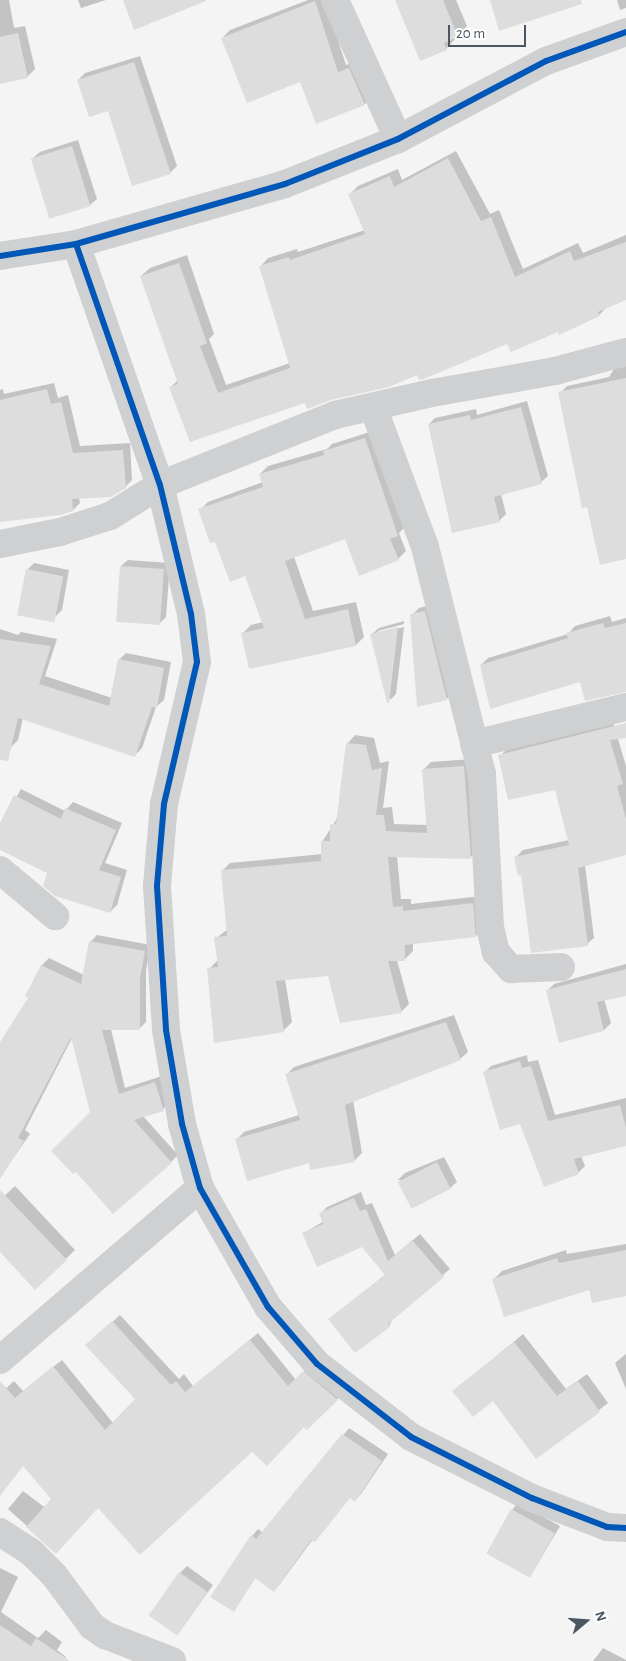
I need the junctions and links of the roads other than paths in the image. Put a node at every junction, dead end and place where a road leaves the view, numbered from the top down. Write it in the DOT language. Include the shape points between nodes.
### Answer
graph roads {
  1 [pos="334,0"];
  2 [pos="626,32"];
  3 [pos="398,139"];
  4 [pos="76,244"];
  5 [pos="0,256"];
  6 [pos="626,352"];
  7 [pos="373,407"];
  8 [pos="160,485"];
  9 [pos="0,544"];
  10 [pos="626,707"];
  11 [pos="474,744"];
  12 [pos="0,870"];
  13 [pos="55,916"];
  14 [pos="562,967"];
  15 [pos="200,1188"];
  16 [pos="0,1360"];
  17 [pos="626,1528"];
  18 [pos="0,1532"];
  19 [pos="172,1661"];
  1 -- 3 [label="street"];
  2 -- 3 [label="street" via="546,62"];
  3 -- 4 [label="street" via="285,184"];
  4 -- 5 [label="street"];
  4 -- 8 [label="street"];
  6 -- 7 [label="street" via="555,371"];
  7 -- 8 [label="street" via="335,415"];
  7 -- 11 [label="street" via="425,547"];
  8 -- 9 [label="street" via="110,516 60,532"];
  8 -- 15 [label="street" via="191,614 197,662 164,804 156,886 166,1030 182,1124"];
  10 -- 11 [label="street"];
  11 -- 14 [label="street" via="482,774 490,927 496,952 511,969"];
  12 -- 13 [label="street"];
  15 -- 16 [label="street"];
  15 -- 17 [label="street" via="268,1307 318,1364 411,1437 532,1498 607,1527"];
  18 -- 19 [label="street" via="43,1564 92,1626 105,1635"];
}
